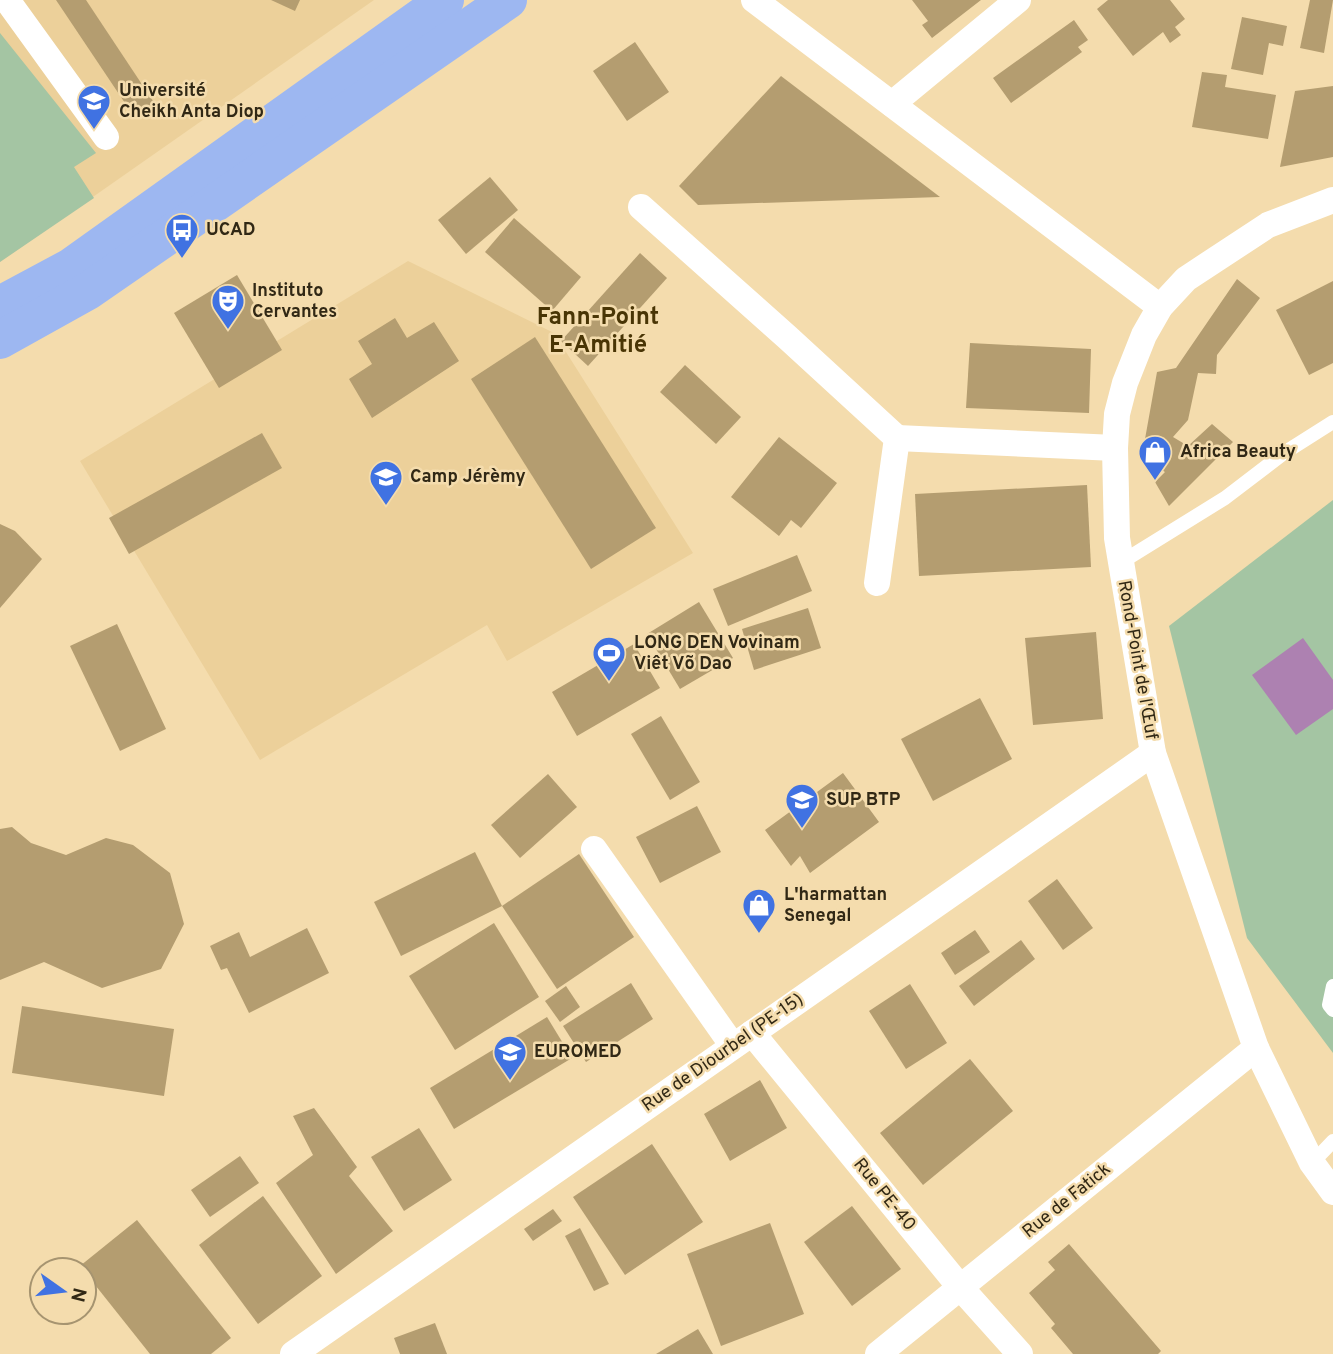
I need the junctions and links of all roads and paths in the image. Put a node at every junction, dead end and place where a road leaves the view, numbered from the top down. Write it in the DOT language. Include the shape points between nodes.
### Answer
graph roads {
  1 [pos="7,0"];
  2 [pos="445,0"];
  3 [pos="508,0"];
  4 [pos="754,0"];
  5 [pos="1018,0"];
  6 [pos="892,104"];
  7 [pos="106,137"];
  8 [pos="1333,200"];
  9 [pos="641,207"];
  10 [pos="0,304"];
  11 [pos="1160,307"];
  12 [pos="0,340"];
  13 [pos="1333,422"];
  14 [pos="897,438"];
  15 [pos="1115,448"];
  16 [pos="1120,563"];
  17 [pos="877,583"];
  18 [pos="1153,753"];
  19 [pos="594,849"];
  20 [pos="1333,986"];
  21 [pos="1333,1010"];
  22 [pos="742,1040"];
  23 [pos="1256,1048"];
  24 [pos="1333,1141"];
  25 [pos="1312,1163"];
  26 [pos="1333,1192"];
  27 [pos="960,1287"];
  28 [pos="327,1345"];
  29 [pos="293,1354"];
  30 [pos="878,1354"];
  31 [pos="1020,1354"];
  1 -- 7 [label="street"];
  2 -- 10 [label="main road" via="71,267"];
  3 -- 12 [label="main road" via="88,291"];
  4 -- 6 [label="street"];
  5 -- 6 [label="street"];
  6 -- 11 [label="street"];
  8 -- 11 [label="street, Rond-Point de l'Œuf" via="1268,225 1186,279"];
  9 -- 14 [label="street"];
  11 -- 15 [label="street, Rond-Point de l'Œuf" via="1125,383"];
  13 -- 16 [label="lane" via="1225,498"];
  14 -- 15 [label="street"];
  14 -- 17 [label="street"];
  15 -- 16 [label="street, Rond-Point de l'Œuf"];
  16 -- 18 [label="street, Rond-Point de l'Œuf"];
  18 -- 22 [label="street, Rue de Diourbel (PE-15)"];
  18 -- 23 [label="street, Rond-Point de l'Œuf"];
  19 -- 22 [label="street, Rue PE-40"];
  20 -- 21 [label="lane" via="1329,1004"];
  22 -- 27 [label="street, Rue PE-40"];
  22 -- 28 [label="street, Rue de Diourbel (PE-15)"];
  23 -- 25 [label="street, Rond-Point de l'Œuf"];
  23 -- 27 [label="street, Rue de Fatick"];
  24 -- 25 [label="lane"];
  25 -- 26 [label="street, Rond-Point de l'Œuf"];
  27 -- 30 [label="street, Rue de Fatick"];
  27 -- 31 [label="street, Rue PE-40"];
  28 -- 29 [label="street, Rue de Diourbel (PE-15)"];
}
